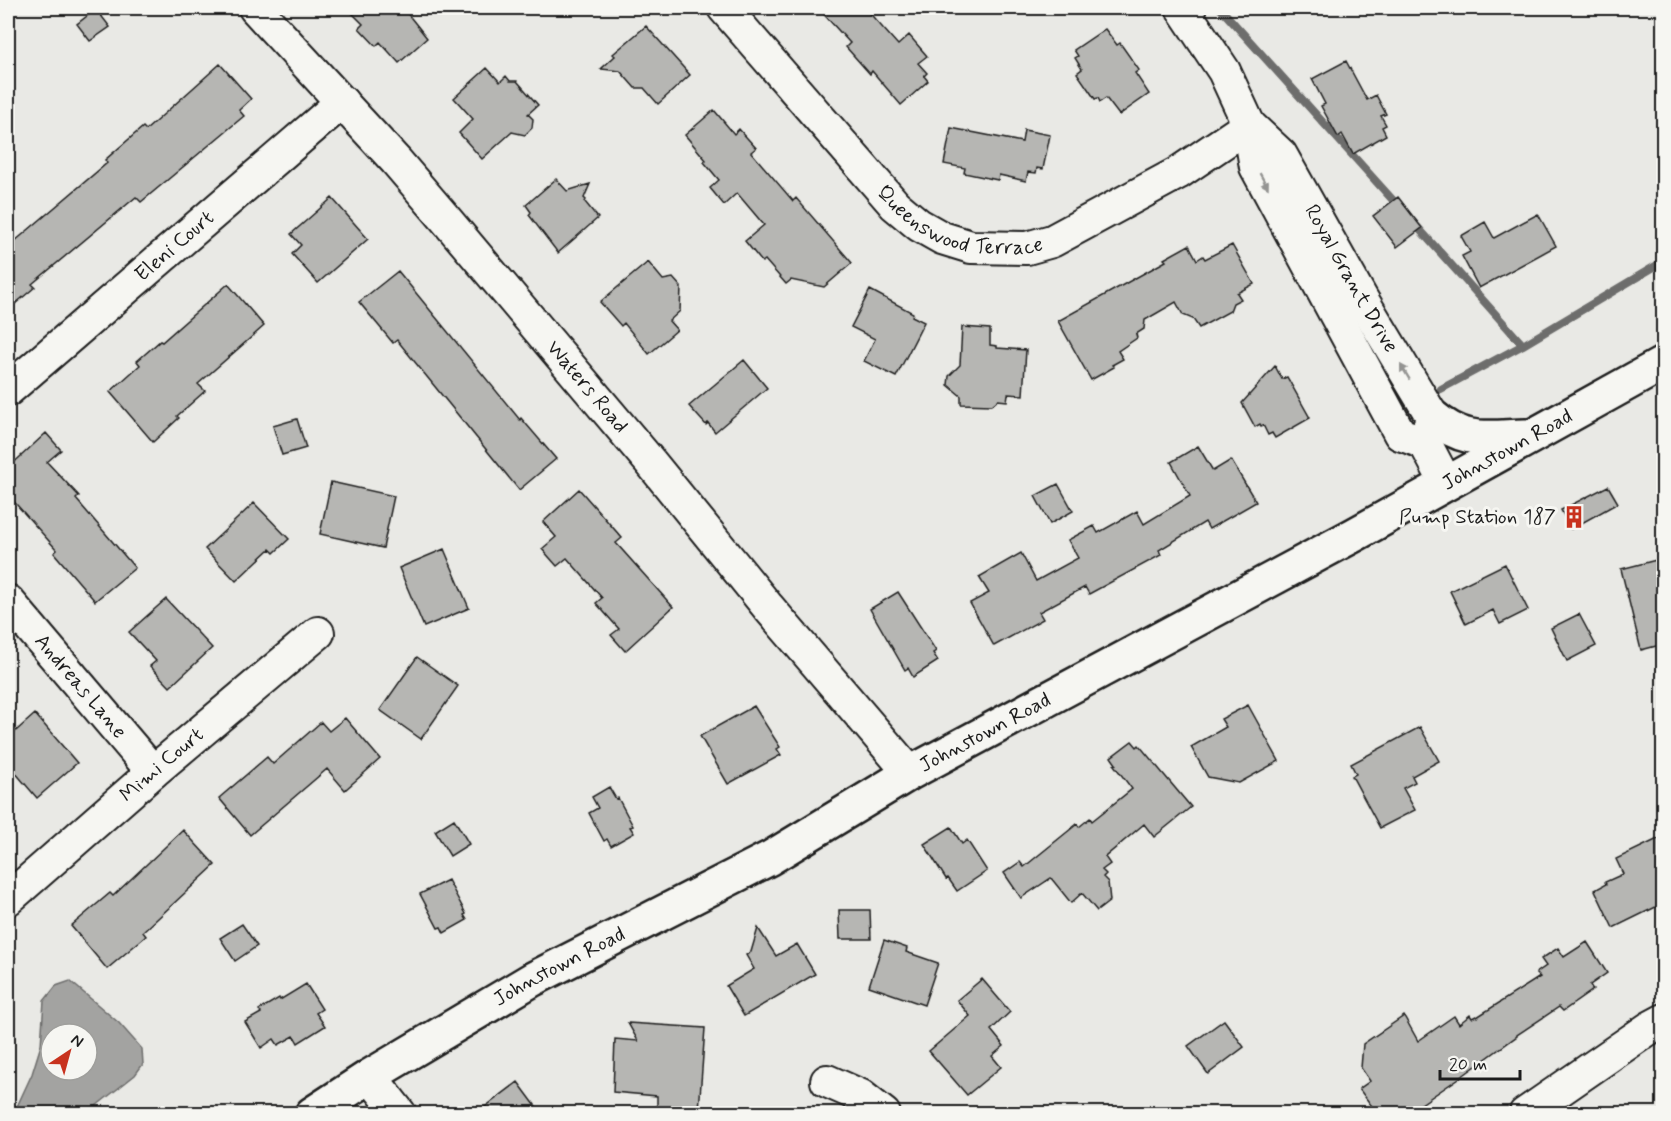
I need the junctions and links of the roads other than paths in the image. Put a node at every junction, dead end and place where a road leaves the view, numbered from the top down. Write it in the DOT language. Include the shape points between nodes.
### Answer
graph roads {
  1 [pos="255,8"];
  2 [pos="724,8"];
  3 [pos="1182,8"];
  4 [pos="342,102"];
  5 [pos="1248,125"];
  6 [pos="1664,363"];
  7 [pos="8,390"];
  8 [pos="1429,430"];
  9 [pos="1531,436"];
  10 [pos="1446,483"];
  11 [pos="8,601"];
  12 [pos="318,633"];
  13 [pos="153,772"];
  14 [pos="910,773"];
  15 [pos="8,899"];
  16 [pos="1664,1020"];
  17 [pos="370,1076"];
  18 [pos="827,1081"];
  19 [pos="312,1113"];
  20 [pos="400,1113"];
  21 [pos="884,1113"];
  22 [pos="1526,1113"];
  1 -- 4 [label="street, Waters Road"];
  2 -- 5 [label="street, Queenswood Terrace" via="896,205 918,225 971,247 1013,250 1052,242 1178,173"];
  3 -- 5 [label="street, Royal Grant Drive" via="1224,71"];
  4 -- 7 [label="street, Eleni Court"];
  4 -- 14 [label="street, Waters Road" via="561,355"];
  5 -- 8 [label="street, Royal Grant Drive" via="1281,155 1363,301"];
  6 -- 9 [label="main road, Johnstown Road"];
  8 -- 9 [label="main road" via="1449,430 1479,438"];
  8 -- 10 [label="street, Royal Grant Drive"];
  9 -- 10 [label="main road, Johnstown Road"];
  10 -- 14 [label="main road, Johnstown Road"];
  11 -- 13 [label="street, Andreas Lane"];
  12 -- 13 [label="street, Mimi Court"];
  13 -- 15 [label="street, Mimi Court"];
  14 -- 17 [label="main road, Johnstown Road" via="770,858 533,979"];
  16 -- 22 [label="street"];
  17 -- 19 [label="main road, Johnstown Road"];
  17 -- 20 [label="street"];
  18 -- 21 [label="street" via="861,1096"];
}
